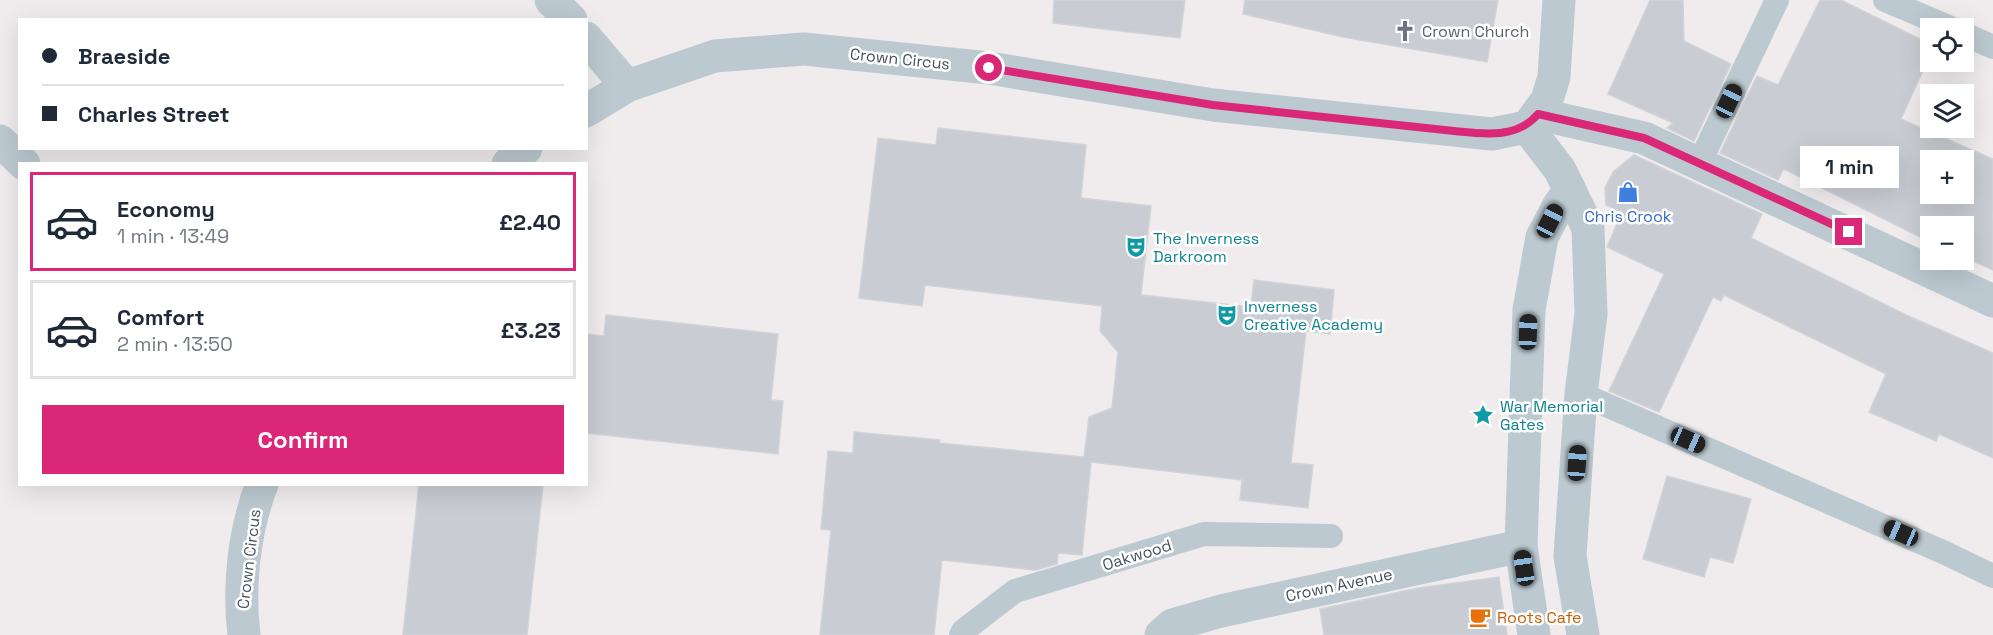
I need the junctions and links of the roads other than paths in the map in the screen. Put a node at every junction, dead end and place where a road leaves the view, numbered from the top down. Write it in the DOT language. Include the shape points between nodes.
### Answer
graph roads {
  1 [pos="551,0"];
  2 [pos="1559,0"];
  3 [pos="1777,0"];
  4 [pos="1885,0"];
  5 [pos="570,18"];
  6 [pos="1927,18"];
  7 [pos="1974,38"];
  8 [pos="588,40"];
  9 [pos="1993,47"];
  10 [pos="627,86"];
  11 [pos="588,110"];
  12 [pos="1533,121"];
  13 [pos="0,141"];
  14 [pos="524,150"];
  15 [pos="22,162"];
  16 [pos="509,162"];
  17 [pos="1700,162"];
  18 [pos="1570,190"];
  19 [pos="1993,301"];
  20 [pos="1581,394"];
  21 [pos="261,486"];
  22 [pos="1331,536"];
  23 [pos="1521,546"];
  24 [pos="1993,576"];
  25 [pos="244,635"];
  26 [pos="961,635"];
  27 [pos="1161,635"];
  28 [pos="1534,635"];
  29 [pos="1583,635"];
  1 -- 5 [label="street"];
  2 -- 12 [label="street" via="1554,77 1547,100"];
  3 -- 17 [label="lane"];
  4 -- 6 [label="lane"];
  7 -- 9 [label="lane"];
  8 -- 10 [label="street"];
  10 -- 11 [label="street, Crown Circus"];
  10 -- 12 [label="street, Crown Circus" via="715,56 804,49 989,68 1213,105 1443,130 1492,134"];
  12 -- 17 [label="street" via="1624,132"];
  12 -- 18 [label="street"];
  13 -- 15 [label="street"];
  14 -- 16 [label="street"];
  17 -- 19 [label="street"];
  18 -- 20 [label="street" via="1588,228 1591,314"];
  18 -- 23 [label="street" via="1542,237 1529,310"];
  20 -- 24 [label="lane"];
  20 -- 29 [label="street" via="1570,556"];
  21 -- 25 [label="street, Crown Circus" via="251,512 240,604"];
  22 -- 26 [label="lane, Oakwood" via="1204,534 1015,591"];
  23 -- 27 [label="street, Crown Avenue" via="1221,611 1172,625"];
  23 -- 28 [label="street"];
}
